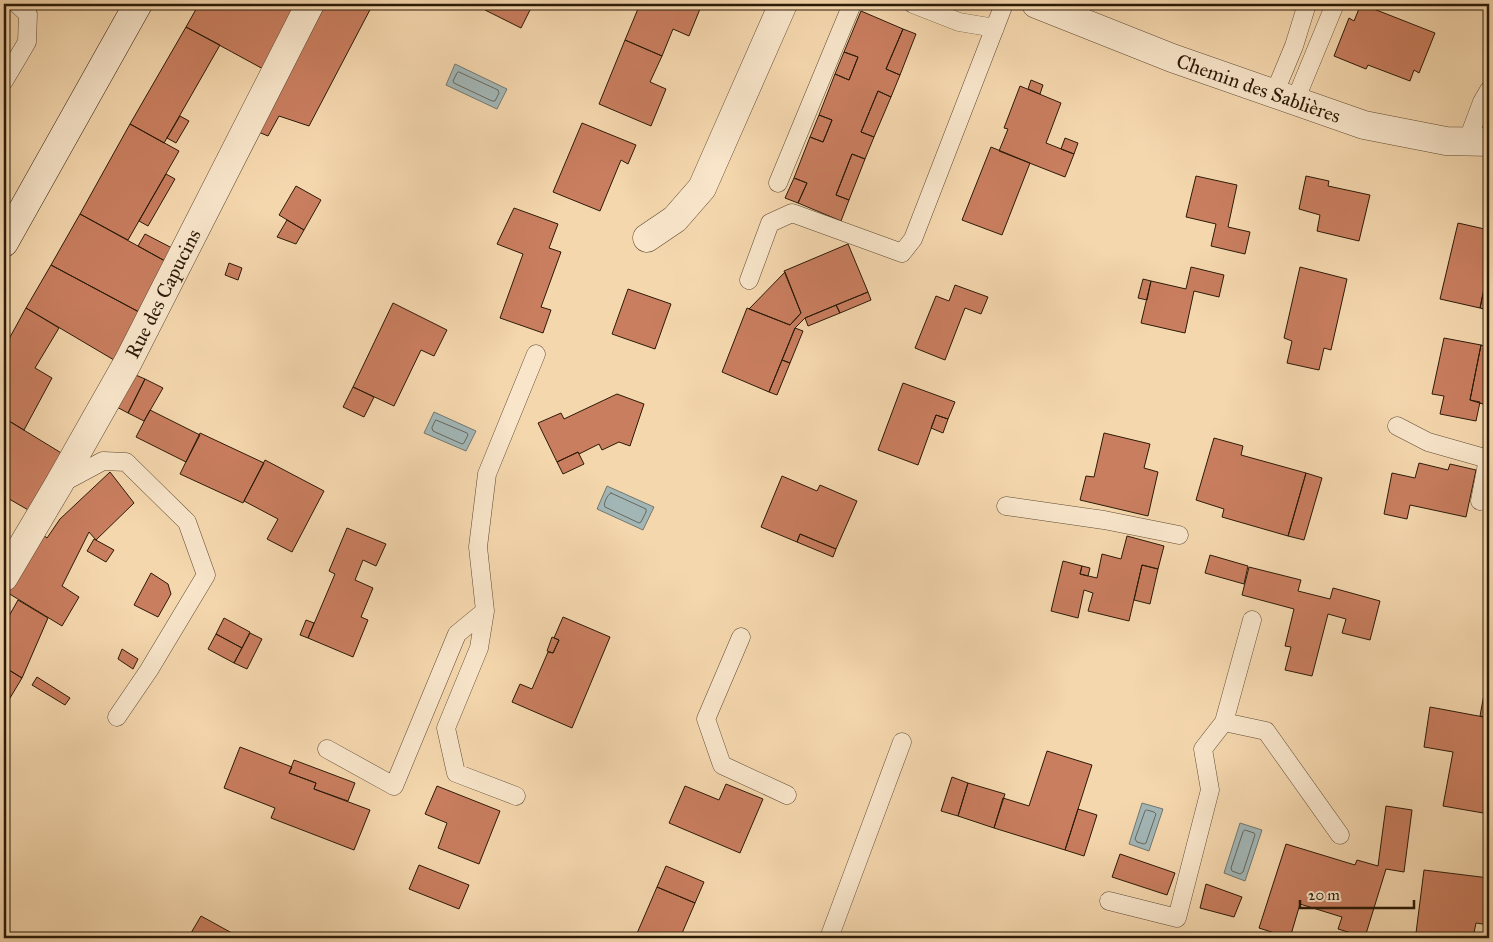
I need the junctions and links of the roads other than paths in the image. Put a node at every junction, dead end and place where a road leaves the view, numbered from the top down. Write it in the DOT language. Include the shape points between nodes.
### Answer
graph roads {
  1 [pos="17,4"];
  2 [pos="138,4"];
  3 [pos="310,4"];
  4 [pos="783,4"];
  5 [pos="852,4"];
  6 [pos="913,4"];
  7 [pos="1004,4"];
  8 [pos="1036,4"];
  9 [pos="1307,4"];
  10 [pos="1335,4"];
  11 [pos="995,28"];
  12 [pos="4,81"];
  13 [pos="1489,90"];
  14 [pos="1285,98"];
  15 [pos="1478,142"];
  16 [pos="778,183"];
  17 [pos="647,238"];
  18 [pos="4,243"];
  19 [pos="748,280"];
  20 [pos="536,354"];
  21 [pos="1397,426"];
  22 [pos="59,484"];
  23 [pos="1480,501"];
  24 [pos="1006,506"];
  25 [pos="1179,535"];
  26 [pos="4,577"];
  27 [pos="485,611"];
  28 [pos="1252,620"];
  29 [pos="741,638"];
  30 [pos="117,717"];
  31 [pos="1224,722"];
  32 [pos="902,742"];
  33 [pos="327,749"];
  34 [pos="787,795"];
  35 [pos="516,796"];
  36 [pos="1340,835"];
  37 [pos="1109,901"];
  38 [pos="829,938"];
  1 -- 12 [label="lane" via="28,14 27,42"];
  2 -- 18 [label="street"];
  3 -- 22 [label="street, Rue des Capucins" via="128,362"];
  4 -- 17 [label="street" via="702,188 675,219"];
  5 -- 16 [label="lane"];
  6 -- 11 [label="lane" via="959,22"];
  7 -- 11 [label="lane"];
  8 -- 14 [label="street, Chemin des Sablières"];
  9 -- 14 [label="lane" via="1294,46"];
  10 -- 14 [label="lane"];
  11 -- 19 [label="lane" via="913,239 902,253 792,213 770,223"];
  13 -- 15 [label="lane" via="1482,102"];
  14 -- 15 [label="street, Chemin des Sablières" via="1364,126 1446,141"];
  20 -- 27 [label="lane" via="486,474 478,547"];
  21 -- 23 [label="lane" via="1428,442 1488,459"];
  22 -- 26 [label="street, Rue des Capucins"];
  22 -- 30 [label="lane" via="103,461 126,462 187,522 206,575"];
  24 -- 25 [label="lane"];
  27 -- 33 [label="lane" via="457,634 394,786"];
  27 -- 35 [label="lane" via="479,648 446,728 456,773"];
  28 -- 31 [label="lane"];
  29 -- 34 [label="lane" via="706,718 722,765"];
  31 -- 36 [label="lane" via="1266,731"];
  31 -- 37 [label="lane" via="1203,748 1210,790 1177,918"];
  32 -- 38 [label="lane"];
}
